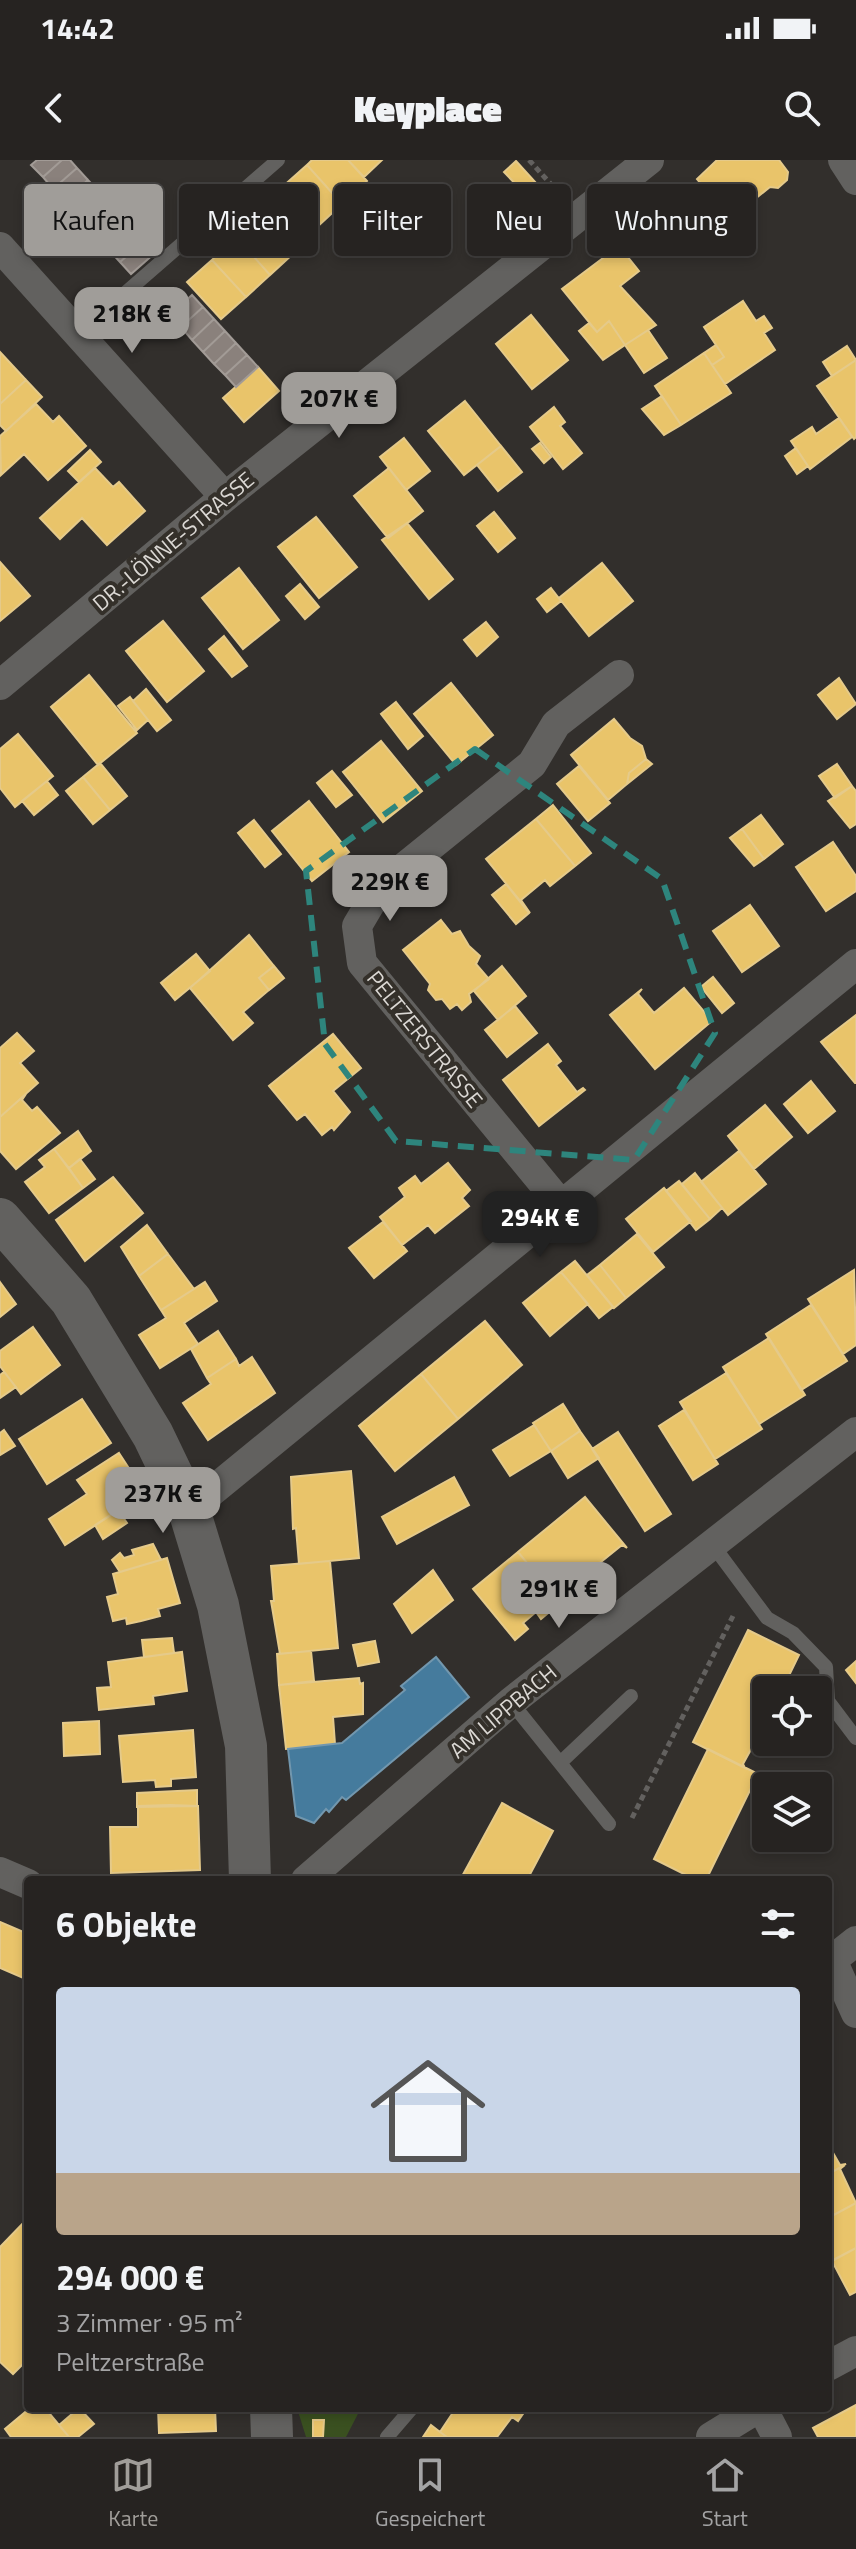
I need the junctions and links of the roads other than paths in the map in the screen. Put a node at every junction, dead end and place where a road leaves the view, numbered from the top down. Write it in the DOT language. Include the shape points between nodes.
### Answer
graph roads {
  1 [pos="278,160"];
  2 [pos="649,160"];
  3 [pos="843,160"];
  4 [pos="856,180"];
  5 [pos="0,247"];
  6 [pos="77,335"];
  7 [pos="225,497"];
  8 [pos="619,675"];
  9 [pos="0,685"];
  10 [pos="856,964"];
  11 [pos="562,1206"];
  12 [pos="0,1219"];
  13 [pos="856,1432"];
  14 [pos="189,1510"];
  15 [pos="712,1544"];
  16 [pos="631,1696"];
  17 [pos="511,1702"];
  18 [pos="856,1738"];
  19 [pos="560,1763"];
  20 [pos="609,1824"];
  21 [pos="0,1872"];
  22 [pos="250,1876"];
  23 [pos="311,1876"];
  24 [pos="24,1882"];
  25 [pos="856,1941"];
  26 [pos="856,2013"];
  27 [pos="856,2351"];
  28 [pos="832,2363"];
  29 [pos="271,2412"];
  30 [pos="409,2412"];
  31 [pos="753,2412"];
  32 [pos="762,2412"];
  33 [pos="272,2437"];
  34 [pos="387,2437"];
  35 [pos="711,2437"];
  36 [pos="777,2437"];
  1 -- 6 [label="lane"];
  2 -- 7 [label="street, DR.-LÖNNE-STRASSE"];
  3 -- 4 [label="street"];
  5 -- 6 [label="street"];
  6 -- 7 [label="street"];
  7 -- 9 [label="street, DR.-LÖNNE-STRASSE"];
  8 -- 11 [label="street, PELTZERSTRASSE" via="556,724 532,764 380,887 357,926 362,963"];
  10 -- 11 [label="street"];
  11 -- 14 [label="street"];
  12 -- 14 [label="street" via="78,1312 153,1435"];
  13 -- 15 [label="street, AM LIPPBACH"];
  14 -- 22 [label="street" via="218,1605 246,1746"];
  15 -- 17 [label="street, AM LIPPBACH"];
  15 -- 18 [label="lane" via="767,1618 793,1633 826,1667 828,1701"];
  16 -- 19 [label="lane"];
  17 -- 19 [label="lane"];
  17 -- 23 [label="street, AM LIPPBACH"];
  19 -- 20 [label="lane"];
  21 -- 24 [label="street"];
  25 -- 26 [label="street" via="832,1960"];
  27 -- 28 [label="street"];
  29 -- 33 [label="street"];
  30 -- 34 [label="lane"];
  31 -- 35 [label="street"];
  32 -- 36 [label="street"];
}
